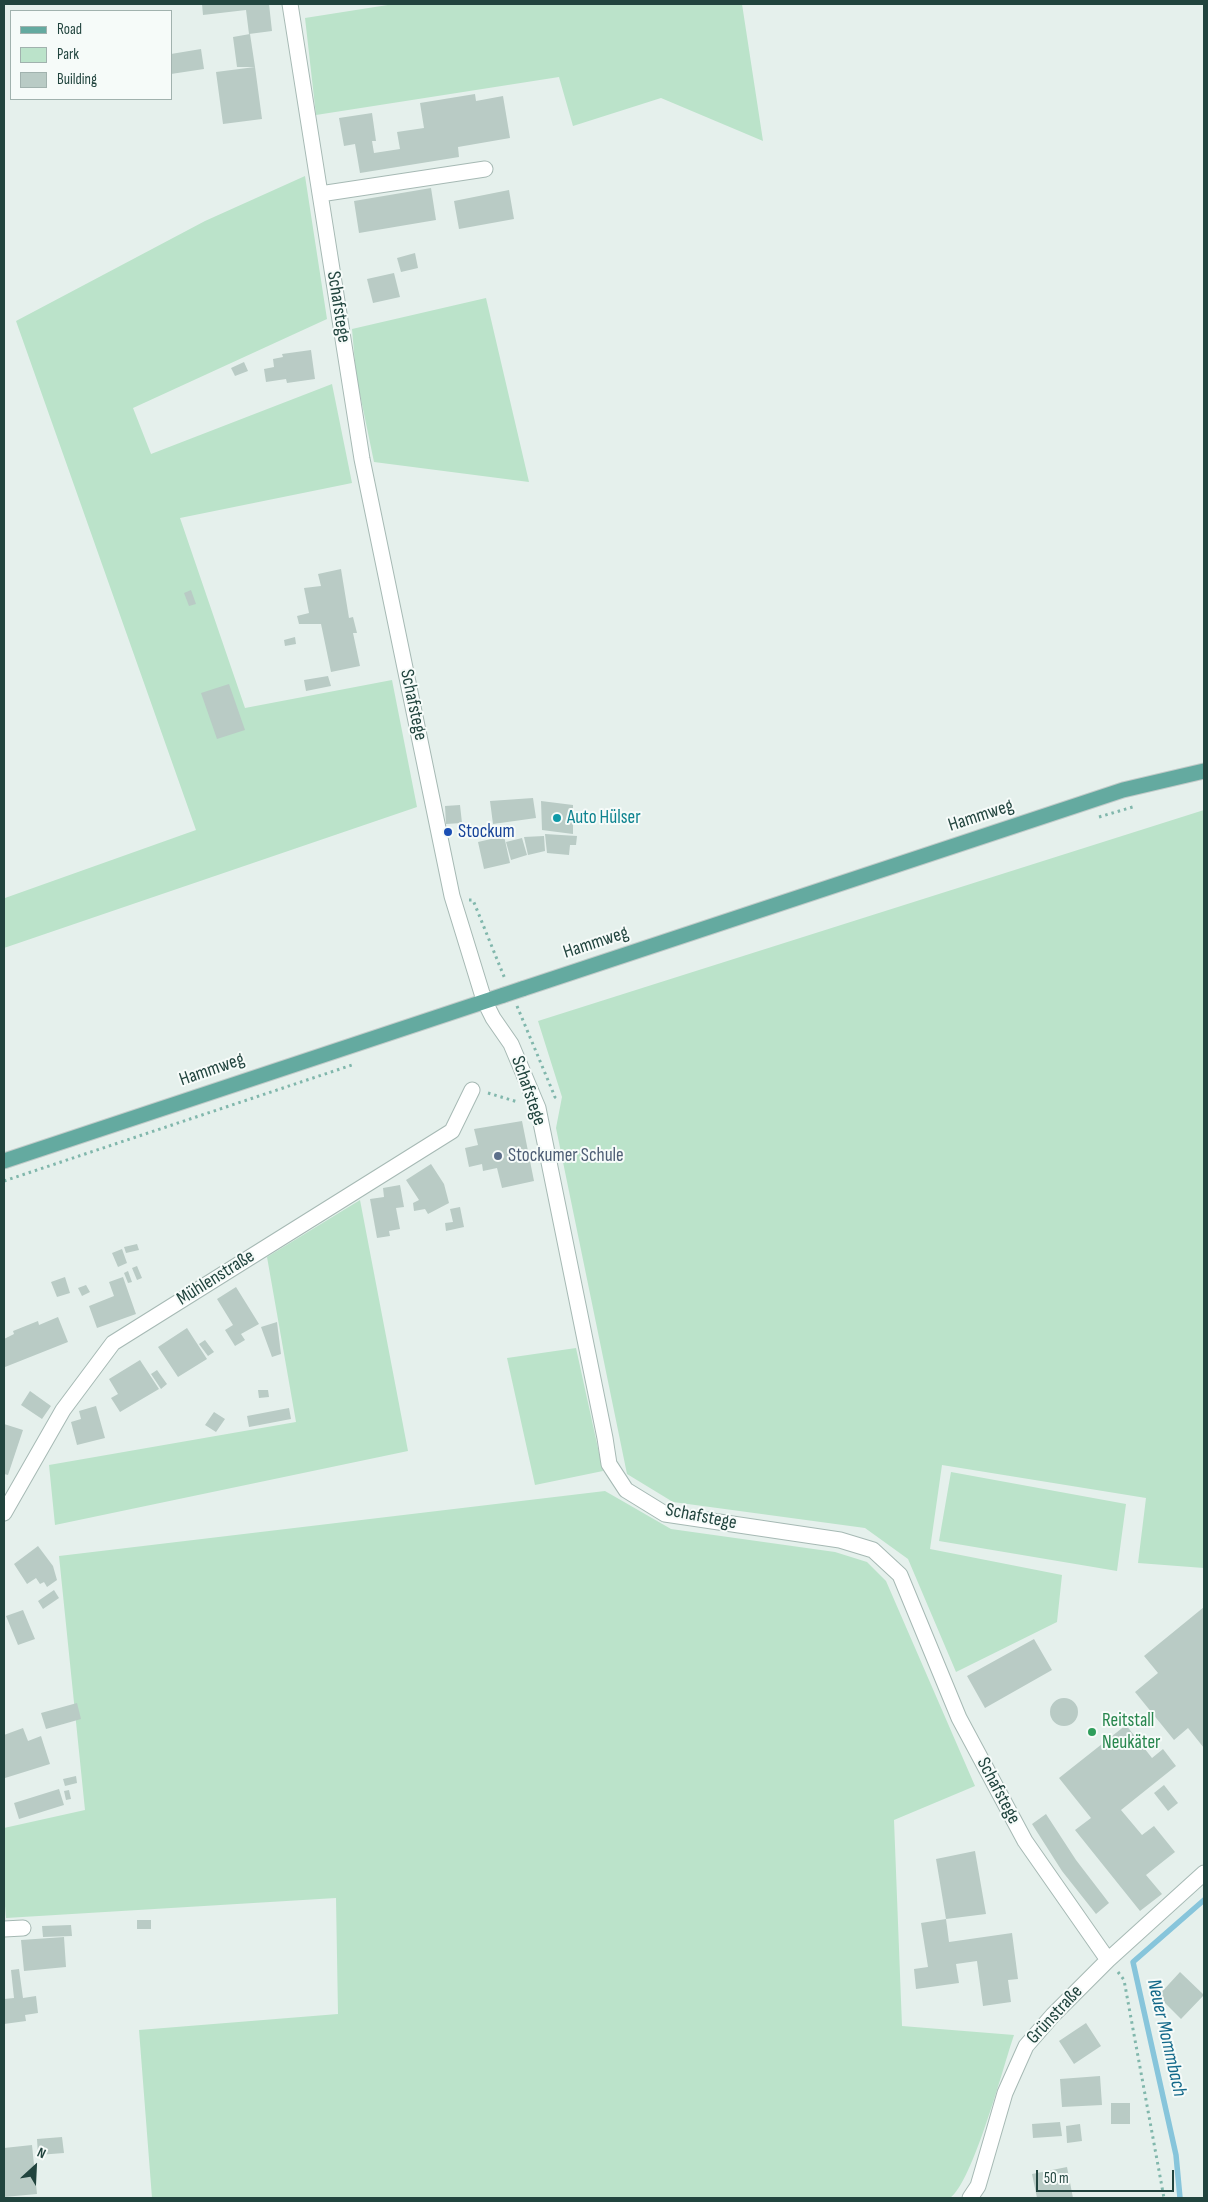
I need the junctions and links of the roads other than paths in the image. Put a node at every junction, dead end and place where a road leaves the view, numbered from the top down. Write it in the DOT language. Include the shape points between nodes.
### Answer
graph roads {
  1 [pos="290,4"];
  2 [pos="485,169"];
  3 [pos="320,194"];
  4 [pos="1204,771"];
  5 [pos="484,1000"];
  6 [pos="472,1090"];
  7 [pos="4,1161"];
  8 [pos="4,1513"];
  9 [pos="1204,1873"];
  10 [pos="23,1928"];
  11 [pos="4,1929"];
  12 [pos="1108,1960"];
  13 [pos="970,2198"];
  1 -- 3 [label="street, Schafstege"];
  2 -- 3 [label="street"];
  3 -- 5 [label="street, Schafstege" via="362,459 452,896"];
  4 -- 5 [label="main road, Hammweg, bridge" via="1123,790"];
  5 -- 7 [label="main road, Hammweg"];
  5 -- 12 [label="street, Schafstege" via="511,1044 538,1108 609,1464 626,1490 665,1514 840,1540 874,1550 900,1575 959,1718 1025,1841"];
  6 -- 8 [label="street, Mühlenstraße" via="452,1131 113,1343 63,1410"];
  9 -- 12 [label="street, Grünstraße"];
  10 -- 11 [label="street"];
  12 -- 13 [label="street, Grünstraße" via="1026,2046 1005,2093 978,2186"];
}
